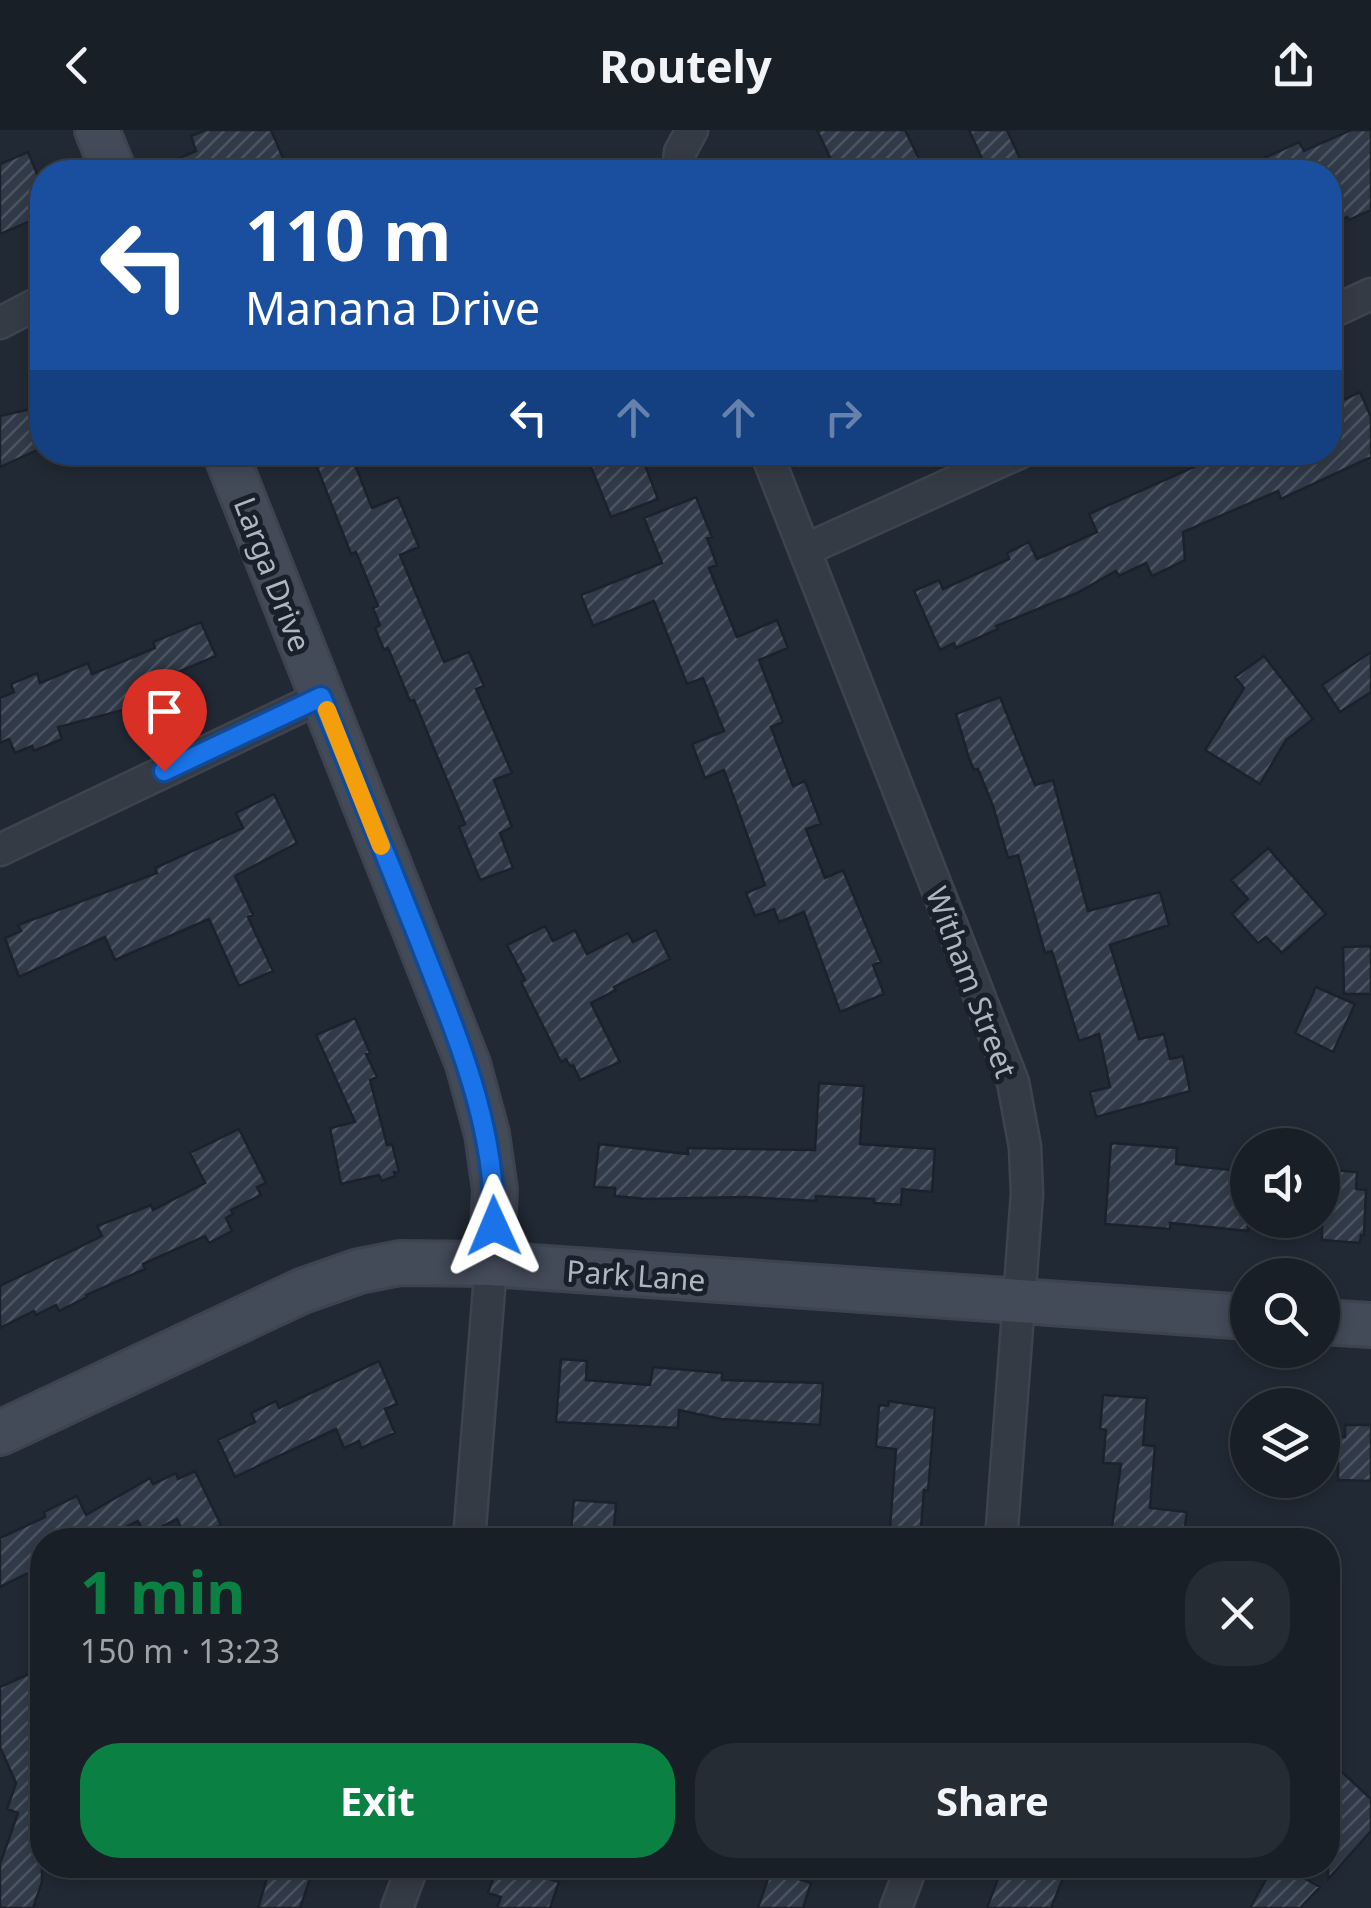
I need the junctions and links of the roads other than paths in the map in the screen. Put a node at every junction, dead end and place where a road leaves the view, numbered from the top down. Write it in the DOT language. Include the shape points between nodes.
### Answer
graph roads {
  1 [pos="97,130"];
  2 [pos="692,130"];
  3 [pos="109,160"];
  4 [pos="679,160"];
  5 [pos="1371,294"];
  6 [pos="30,307"];
  7 [pos="1342,307"];
  8 [pos="0,323"];
  9 [pos="230,465"];
  10 [pos="771,465"];
  11 [pos="992,465"];
  12 [pos="805,550"];
  13 [pos="321,697"];
  14 [pos="0,850"];
  15 [pos="490,1264"];
  16 [pos="1021,1304"];
  17 [pos="1230,1316"];
  18 [pos="1340,1323"];
  19 [pos="1371,1324"];
  20 [pos="0,1433"];
  21 [pos="470,1528"];
  22 [pos="1002,1528"];
  23 [pos="408,1878"];
  24 [pos="907,1878"];
  25 [pos="397,1908"];
  26 [pos="896,1908"];
  1 -- 3 [label="street"];
  2 -- 4 [label="street"];
  5 -- 7 [label="street"];
  6 -- 8 [label="street"];
  9 -- 13 [label="street, Larga Drive"];
  10 -- 12 [label="street, Witham Street"];
  11 -- 12 [label="street"];
  12 -- 16 [label="street, Witham Street" via="1012,1082 1027,1194"];
  13 -- 14 [label="street"];
  13 -- 15 [label="street, Larga Drive" via="468,1064 494,1190"];
  15 -- 16 [label="street, Park Lane"];
  15 -- 20 [label="street, Park Lane" via="400,1263 358,1271"];
  15 -- 21 [label="street"];
  16 -- 17 [label="street, Park Lane"];
  16 -- 22 [label="street, Witham Street"];
  18 -- 19 [label="street"];
  23 -- 25 [label="street"];
  24 -- 26 [label="street"];
}
